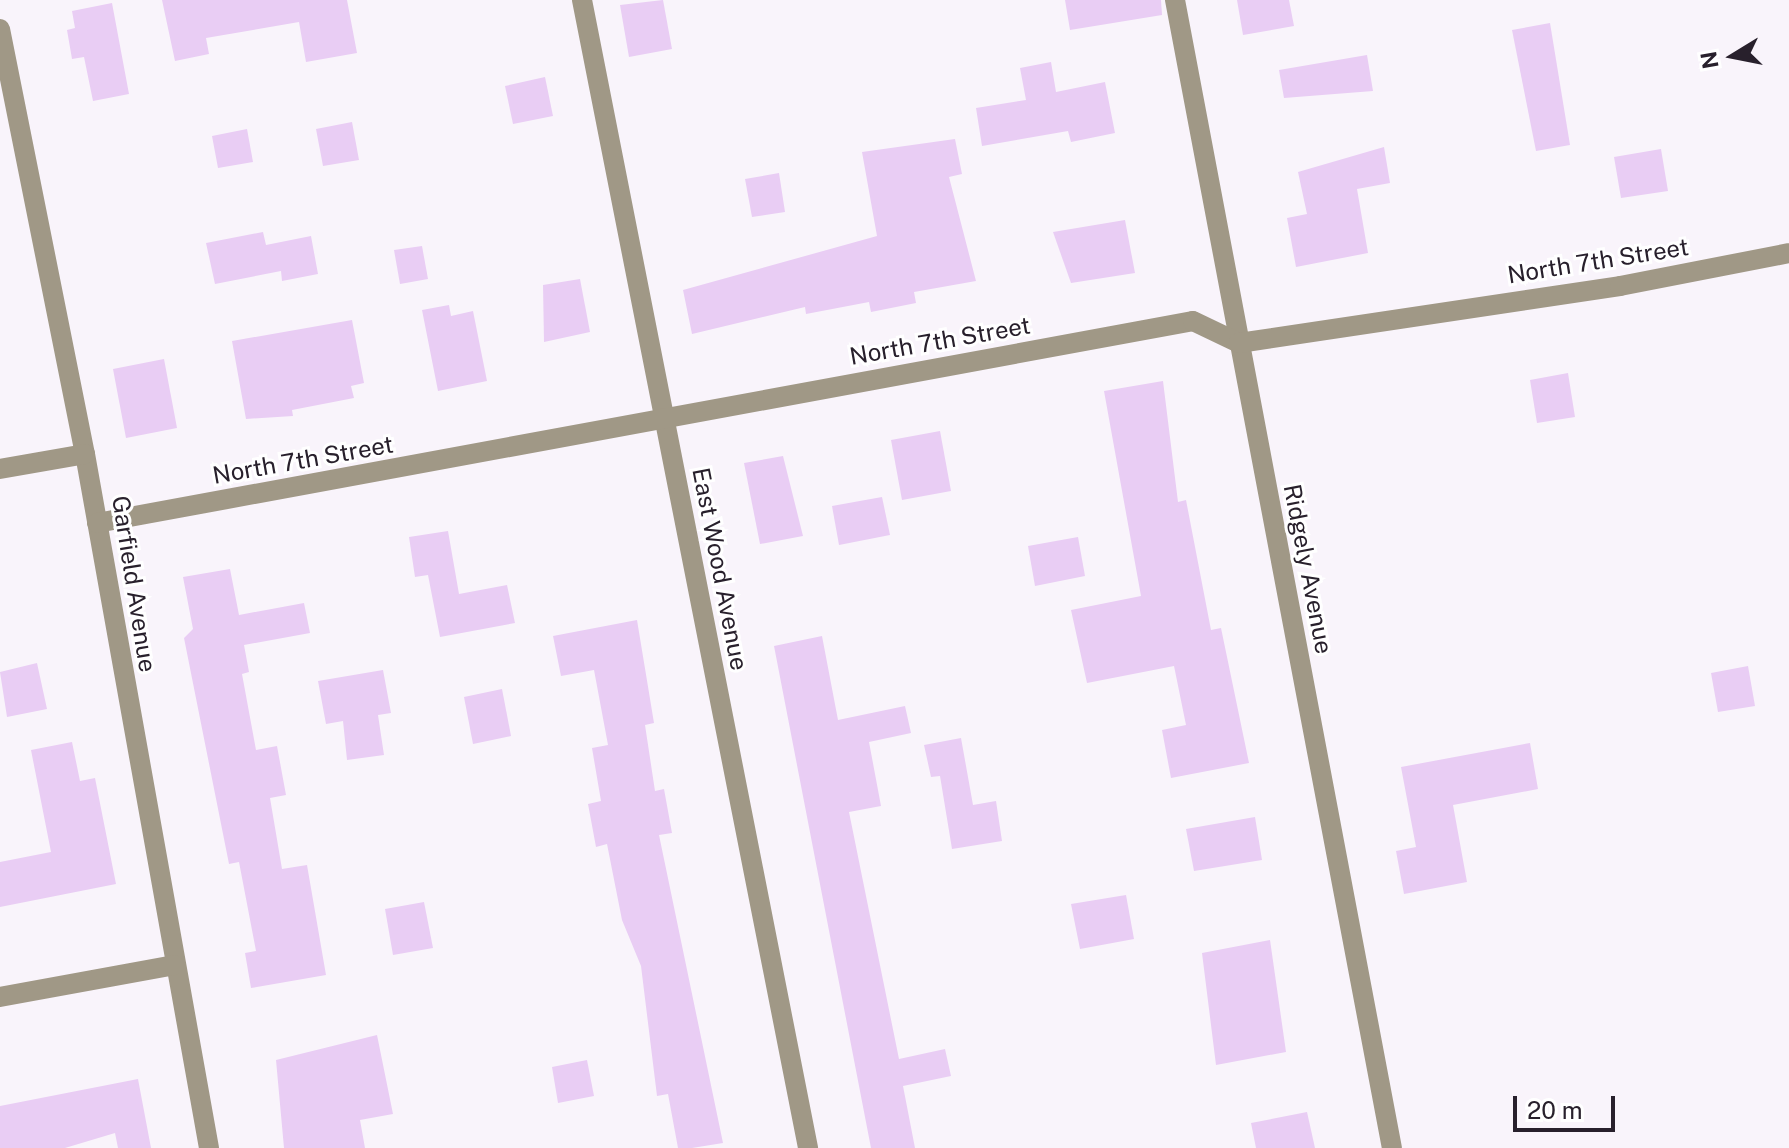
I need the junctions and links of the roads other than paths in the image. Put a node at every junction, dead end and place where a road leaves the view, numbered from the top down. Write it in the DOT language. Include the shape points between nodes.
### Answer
graph roads {
  1 [pos="582,0"];
  2 [pos="1175,0"];
  3 [pos="0,29"];
  4 [pos="1789,253"];
  5 [pos="1239,343"];
  6 [pos="665,418"];
  7 [pos="85,454"];
  8 [pos="0,469"];
  9 [pos="97,523"];
  10 [pos="174,965"];
  11 [pos="0,997"];
  12 [pos="209,1148"];
  13 [pos="808,1148"];
  14 [pos="1392,1148"];
  1 -- 6 [label="street, East Wood Avenue"];
  2 -- 5 [label="street, Ridgely Avenue"];
  3 -- 7 [label="street, Garfield Avenue"];
  4 -- 5 [label="street, North 7th Street" via="1620,286"];
  5 -- 6 [label="street, North 7th Street" via="1193,321"];
  5 -- 14 [label="street, Ridgely Avenue"];
  6 -- 9 [label="street, North 7th Street"];
  6 -- 13 [label="street, East Wood Avenue"];
  7 -- 8 [label="street"];
  7 -- 9 [label="street, Garfield Avenue"];
  9 -- 10 [label="street, Garfield Avenue"];
  10 -- 11 [label="street"];
  10 -- 12 [label="street, Garfield Avenue"];
}
